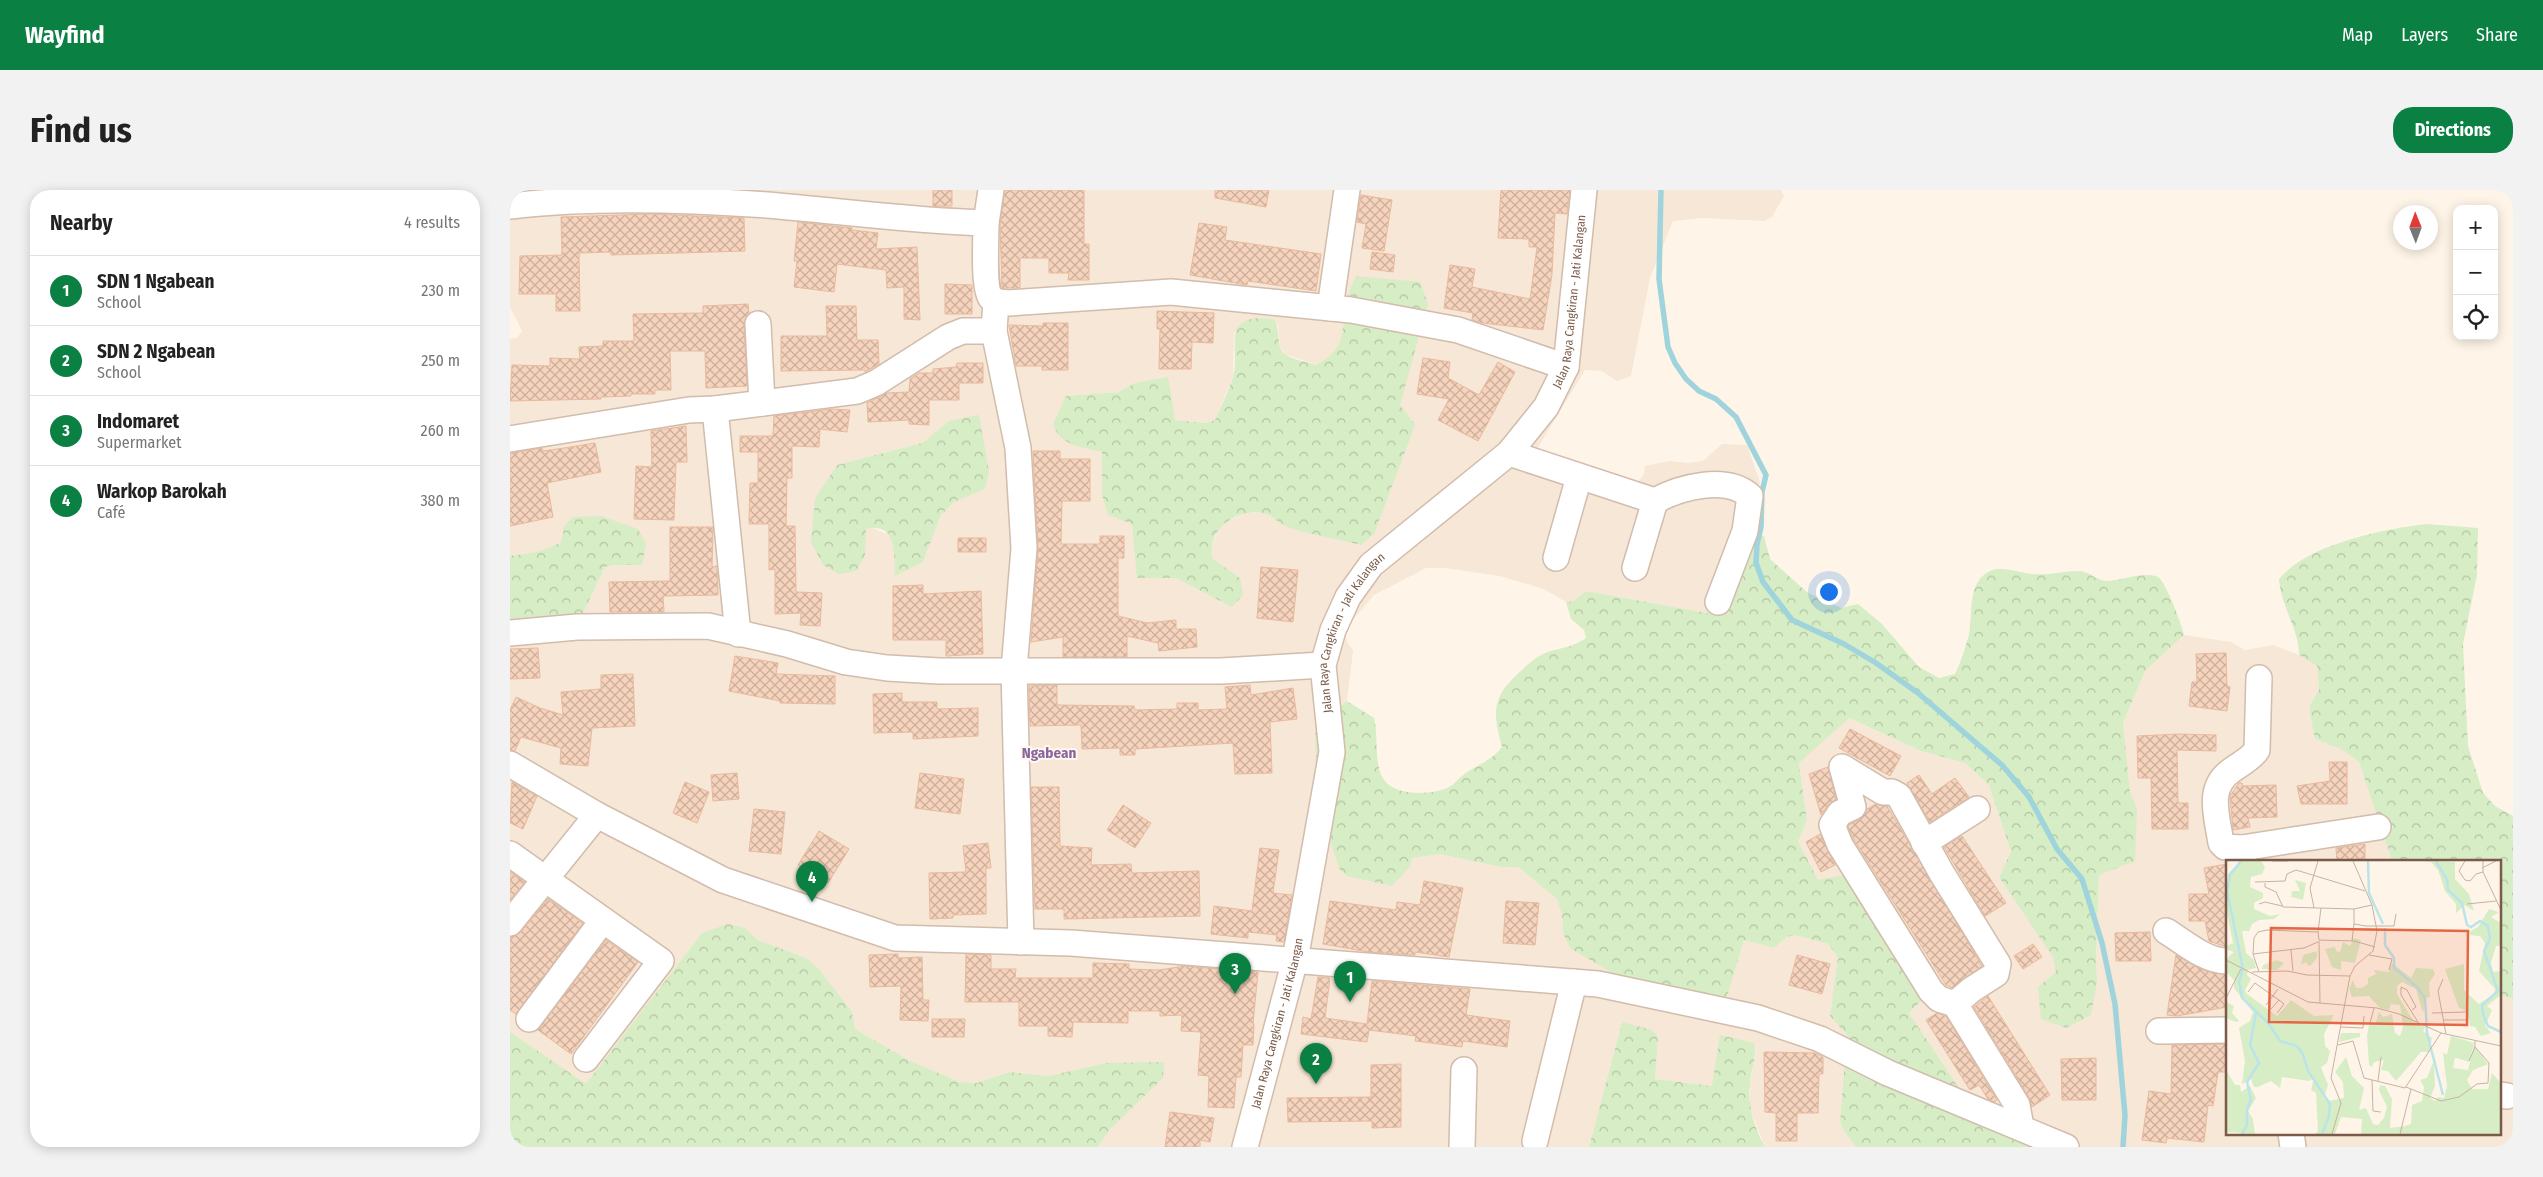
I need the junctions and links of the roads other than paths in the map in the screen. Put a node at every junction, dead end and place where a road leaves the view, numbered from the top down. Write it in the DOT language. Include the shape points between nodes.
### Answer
graph roads {
  1 [pos="991,190"];
  2 [pos="1347,190"];
  3 [pos="1584,190"];
  4 [pos="510,206"];
  5 [pos="986,223"];
  6 [pos="996,302"];
  7 [pos="1330,308"];
  8 [pos="758,324"];
  9 [pos="994,330"];
  10 [pos="1566,367"];
  11 [pos="762,403"];
  12 [pos="715,409"];
  13 [pos="510,439"];
  14 [pos="1509,453"];
  15 [pos="1579,477"];
  16 [pos="1655,501"];
  17 [pos="1556,558"];
  18 [pos="1635,568"];
  19 [pos="1718,602"];
  20 [pos="510,633"];
  21 [pos="738,634"];
  22 [pos="1323,665"];
  23 [pos="1014,670"];
  24 [pos="2259,678"];
  25 [pos="510,764"];
  26 [pos="1883,792"];
  27 [pos="1853,807"];
  28 [pos="1977,808"];
  29 [pos="597,815"];
  30 [pos="2378,827"];
  31 [pos="1924,843"];
  32 [pos="510,854"];
  33 [pos="2243,854"];
  34 [pos="546,878"];
  35 [pos="603,920"];
  36 [pos="510,923"];
  37 [pos="2166,931"];
  38 [pos="1021,942"];
  39 [pos="1295,960"];
  40 [pos="2226,961"];
  41 [pos="1574,982"];
  42 [pos="1955,1004"];
  43 [pos="529,1019"];
  44 [pos="2226,1030"];
  45 [pos="2159,1031"];
  46 [pos="586,1059"];
  47 [pos="1464,1070"];
  48 [pos="2021,1127"];
  49 [pos="2291,1134"];
  50 [pos="1535,1141"];
  51 [pos="1245,1147"];
  52 [pos="1462,1147"];
  53 [pos="2066,1147"];
  54 [pos="2293,1147"];
  1 -- 5 [label="street"];
  2 -- 7 [label="street"];
  3 -- 10 [label="street, Jalan Raya Cangkiran - Jati Kalangan"];
  4 -- 5 [label="street" via="538,202 632,200 766,205"];
  5 -- 6 [label="street" via="989,294"];
  6 -- 7 [label="street" via="1171,292"];
  6 -- 9 [label="street"];
  7 -- 10 [label="street" via="1458,330"];
  8 -- 11 [label="street"];
  9 -- 11 [label="street" via="963,331 948,337 858,391"];
  9 -- 23 [label="street" via="1018,448 1024,548"];
  10 -- 14 [label="street, Jalan Raya Cangkiran - Jati Kalangan" via="1546,407"];
  11 -- 12 [label="street"];
  12 -- 13 [label="street" via="689,410"];
  12 -- 21 [label="street"];
  14 -- 15 [label="street"];
  14 -- 22 [label="street, Jalan Raya Cangkiran - Jati Kalangan" via="1371,565 1348,597"];
  15 -- 16 [label="street"];
  15 -- 17 [label="street"];
  16 -- 18 [label="street"];
  16 -- 19 [label="street" via="1668,493 1720,485 1742,488 1750,496 1745,531"];
  20 -- 21 [label="street" via="577,627 678,625 708,626"];
  21 -- 23 [label="street" via="787,644 846,662 887,668"];
  22 -- 23 [label="street" via="1221,670"];
  22 -- 39 [label="street, Jalan Raya Cangkiran - Jati Kalangan" via="1332,752"];
  23 -- 38 [label="street"];
  24 -- 33 [label="street" via="2257,750 2222,777 2217,785 2215,802 2221,842"];
  25 -- 29 [label="street"];
  26 -- 27 [label="street"];
  26 -- 27 [label="street" via="1842,767"];
  26 -- 31 [label="street" via="1899,796"];
  27 -- 42 [label="street" via="1840,813 1832,825 1840,845 1931,991 1939,999"];
  28 -- 31 [label="street"];
  29 -- 34 [label="street"];
  29 -- 38 [label="street" via="723,880 895,938"];
  30 -- 33 [label="street"];
  31 -- 42 [label="street" via="1998,964 1996,974"];
  32 -- 34 [label="street"];
  34 -- 35 [label="street"];
  34 -- 36 [label="street"];
  35 -- 43 [label="street"];
  35 -- 46 [label="street" via="661,961"];
  37 -- 40 [label="street" via="2208,957"];
  38 -- 39 [label="street"];
  39 -- 41 [label="street"];
  39 -- 51 [label="street, Jalan Raya Cangkiran - Jati Kalangan"];
  41 -- 48 [label="street" via="1598,984 1758,1018 1820,1039 1888,1073"];
  41 -- 50 [label="street"];
  42 -- 48 [label="street" via="2017,1105"];
  44 -- 45 [label="street"];
  47 -- 52 [label="street"];
  48 -- 53 [label="street"];
  49 -- 54 [label="street"];
}
